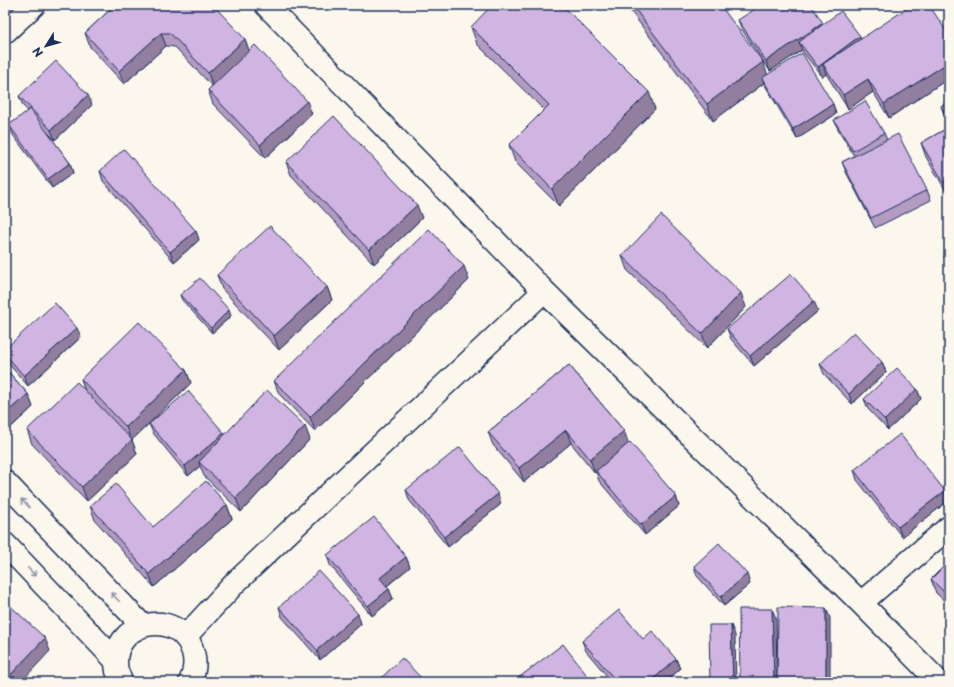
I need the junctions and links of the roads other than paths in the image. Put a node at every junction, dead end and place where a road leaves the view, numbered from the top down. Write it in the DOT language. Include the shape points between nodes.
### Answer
graph roads {
  1 [pos="34,5"];
  2 [pos="266,5"];
  3 [pos="5,32"];
  4 [pos="544,291"];
  5 [pos="5,482"];
  6 [pos="949,527"];
  7 [pos="5,544"];
  8 [pos="861,603"];
  9 [pos="142,625"];
  10 [pos="185,637"];
  11 [pos="116,660"];
  12 [pos="121,682"];
  13 [pos="191,682"];
  14 [pos="939,682"];
  1 -- 3 [label="street"];
  2 -- 4 [label="street"];
  4 -- 8 [label="street"];
  4 -- 10 [label="street" via="236,582"];
  9 -- 5 [label="street, one-way"];
  6 -- 8 [label="street"];
  7 -- 11 [label="street, one-way"];
  8 -- 14 [label="street"];
  9 -- 10 [label="street" via="166,624"];
  9 -- 11 [label="street" via="132,630 124,639 118,649"];
  10 -- 13 [label="street" via="194,658"];
  11 -- 12 [label="street"];
}
